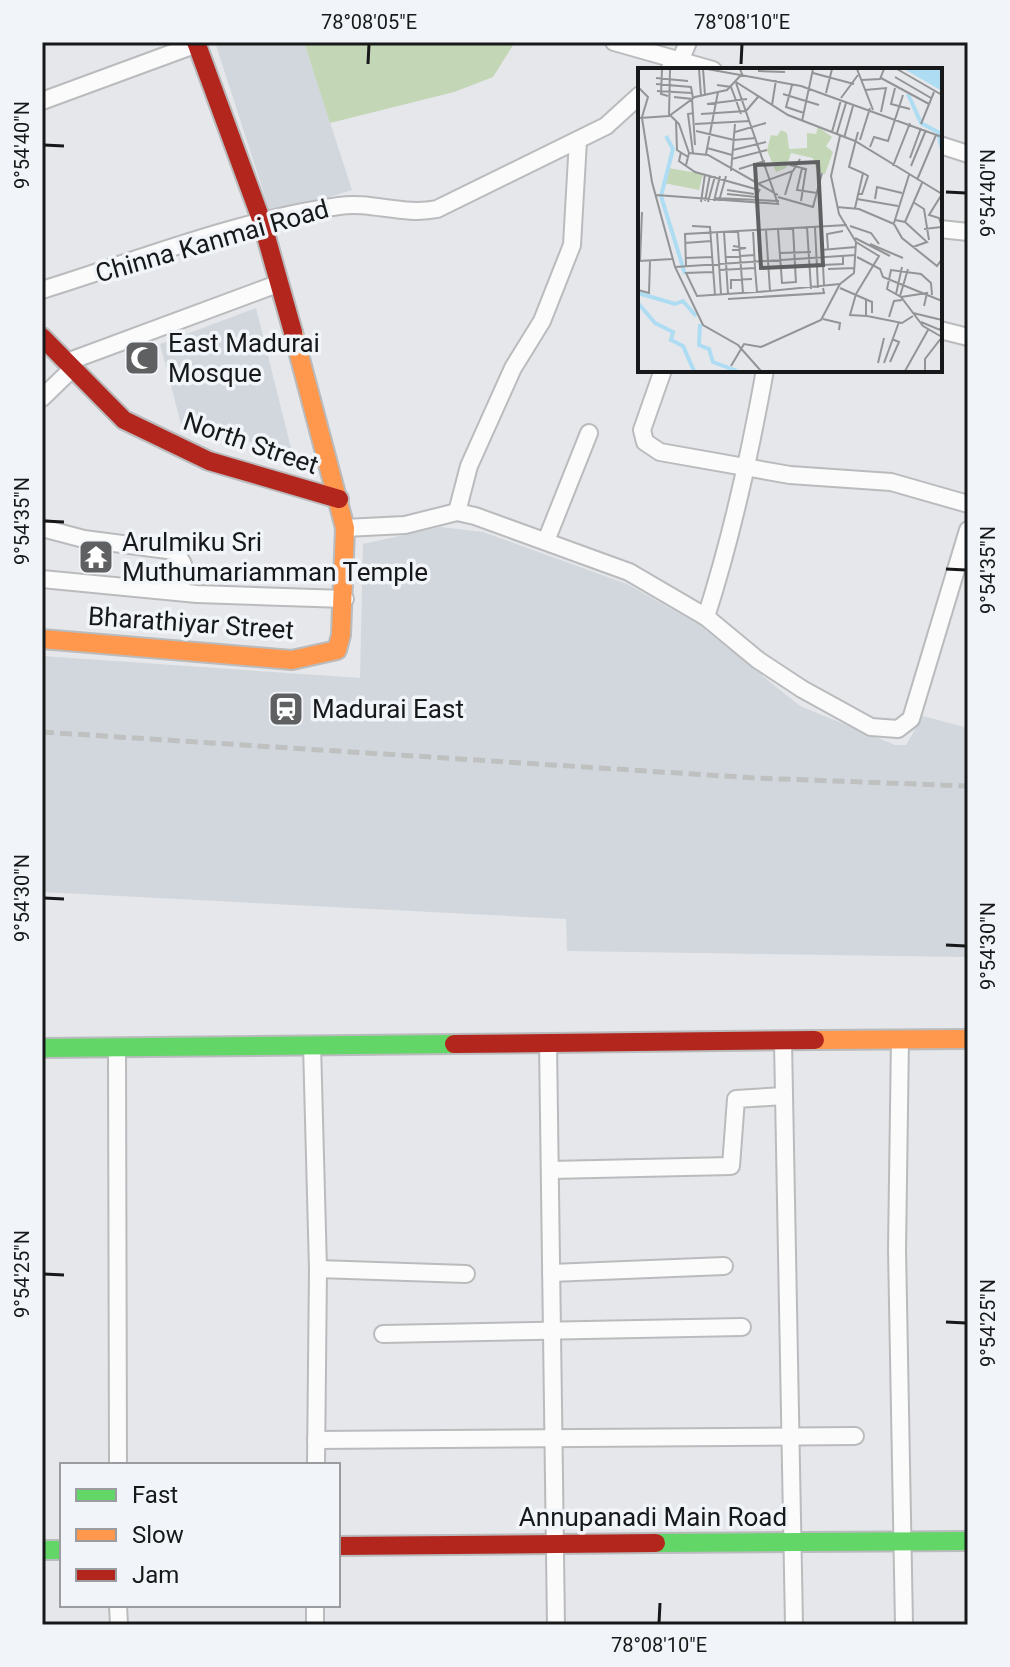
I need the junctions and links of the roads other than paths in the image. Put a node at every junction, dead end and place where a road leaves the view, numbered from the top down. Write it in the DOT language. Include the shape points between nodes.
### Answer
graph roads {
  1 [pos="614,42"];
  2 [pos="688,42"];
  3 [pos="196,43"];
  4 [pos="675,64"];
  5 [pos="700,68"];
  6 [pos="638,97"];
  7 [pos="42,101"];
  8 [pos="578,140"];
  9 [pos="942,146"];
  10 [pos="968,154"];
  11 [pos="262,222"];
  12 [pos="942,229"];
  13 [pos="968,232"];
  14 [pos="280,283"];
  15 [pos="42,290"];
  16 [pos="942,330"];
  17 [pos="42,337"];
  18 [pos="968,337"];
  19 [pos="70,365"];
  20 [pos="662,372"];
  21 [pos="765,372"];
  22 [pos="42,398"];
  23 [pos="589,433"];
  24 [pos="747,468"];
  25 [pos="339,499"];
  26 [pos="968,504"];
  27 [pos="457,512"];
  28 [pos="42,528"];
  29 [pos="345,528"];
  30 [pos="968,530"];
  31 [pos="546,541"];
  32 [pos="42,579"];
  33 [pos="181,592"];
  34 [pos="345,599"];
  35 [pos="706,617"];
  36 [pos="42,639"];
  37 [pos="900,1039"];
  38 [pos="968,1039"];
  39 [pos="783,1041"];
  40 [pos="548,1043"];
  41 [pos="312,1045"];
  42 [pos="117,1047"];
  43 [pos="42,1048"];
  44 [pos="784,1096"];
  45 [pos="550,1170"];
  46 [pos="724,1266"];
  47 [pos="318,1269"];
  48 [pos="551,1273"];
  49 [pos="466,1274"];
  50 [pos="742,1327"];
  51 [pos="552,1328"];
  52 [pos="383,1334"];
  53 [pos="855,1436"];
  54 [pos="554,1437"];
  55 [pos="791,1437"];
  56 [pos="316,1440"];
  57 [pos="118,1463"];
  58 [pos="316,1463"];
  59 [pos="968,1541"];
  60 [pos="905,1542"];
  61 [pos="555,1543"];
  62 [pos="793,1543"];
  63 [pos="340,1546"];
  64 [pos="556,1625"];
  65 [pos="794,1625"];
  66 [pos="904,1625"];
  1 -- 4 [label="street"];
  2 -- 4 [label="street"];
  3 -- 7 [label="street"];
  3 -- 11 [label="street"];
  4 -- 5 [label="street"];
  6 -- 8 [label="street, Chinna Kanmai Road" via="606,126"];
  8 -- 11 [label="street, Chinna Kanmai Road" via="437,209 339,206"];
  8 -- 27 [label="street" via="572,245 542,321 513,368 469,466"];
  9 -- 10 [label="street"];
  11 -- 14 [label="street"];
  11 -- 15 [label="street, Chinna Kanmai Road"];
  12 -- 13 [label="street"];
  14 -- 19 [label="street"];
  14 -- 25 [label="street"];
  16 -- 18 [label="street"];
  17 -- 19 [label="street, North Street"];
  19 -- 22 [label="street"];
  19 -- 25 [label="street, North Street" via="109,408 164,441 209,461"];
  20 -- 24 [label="street" via="642,430 645,442 660,452"];
  21 -- 24 [label="street"];
  23 -- 31 [label="street"];
  24 -- 26 [label="street" via="891,482"];
  24 -- 35 [label="street"];
  25 -- 29 [label="street"];
  27 -- 29 [label="street" via="405,525"];
  27 -- 31 [label="street"];
  28 -- 33 [label="street" via="175,551 183,564"];
  29 -- 34 [label="street"];
  30 -- 35 [label="street" via="911,719 898,729 871,727 802,689"];
  31 -- 35 [label="street" via="629,572"];
  32 -- 33 [label="street"];
  33 -- 34 [label="street"];
  34 -- 36 [label="street, Bharathiyar Street" via="337,650 292,660"];
  37 -- 38 [label="street"];
  37 -- 39 [label="street"];
  37 -- 60 [label="street" via="897,1249"];
  39 -- 40 [label="street"];
  39 -- 44 [label="street"];
  40 -- 41 [label="street"];
  40 -- 45 [label="street"];
  41 -- 42 [label="street"];
  41 -- 47 [label="street"];
  42 -- 43 [label="street"];
  42 -- 57 [label="street"];
  44 -- 45 [label="street" via="736,1099 731,1166"];
  44 -- 55 [label="street"];
  45 -- 48 [label="street"];
  46 -- 48 [label="street"];
  47 -- 49 [label="street"];
  47 -- 56 [label="street"];
  48 -- 51 [label="street"];
  50 -- 51 [label="street"];
  51 -- 52 [label="street"];
  51 -- 54 [label="street"];
  53 -- 55 [label="street"];
  54 -- 55 [label="street"];
  54 -- 56 [label="street"];
  54 -- 61 [label="street"];
  55 -- 62 [label="street"];
  56 -- 58 [label="street"];
  59 -- 60 [label="street, Annupanadi Main Road"];
  60 -- 62 [label="street, Annupanadi Main Road"];
  60 -- 66 [label="street"];
  61 -- 62 [label="street, Annupanadi Main Road"];
  61 -- 63 [label="street, Annupanadi Main Road"];
  61 -- 64 [label="street"];
  62 -- 65 [label="street"];
}
